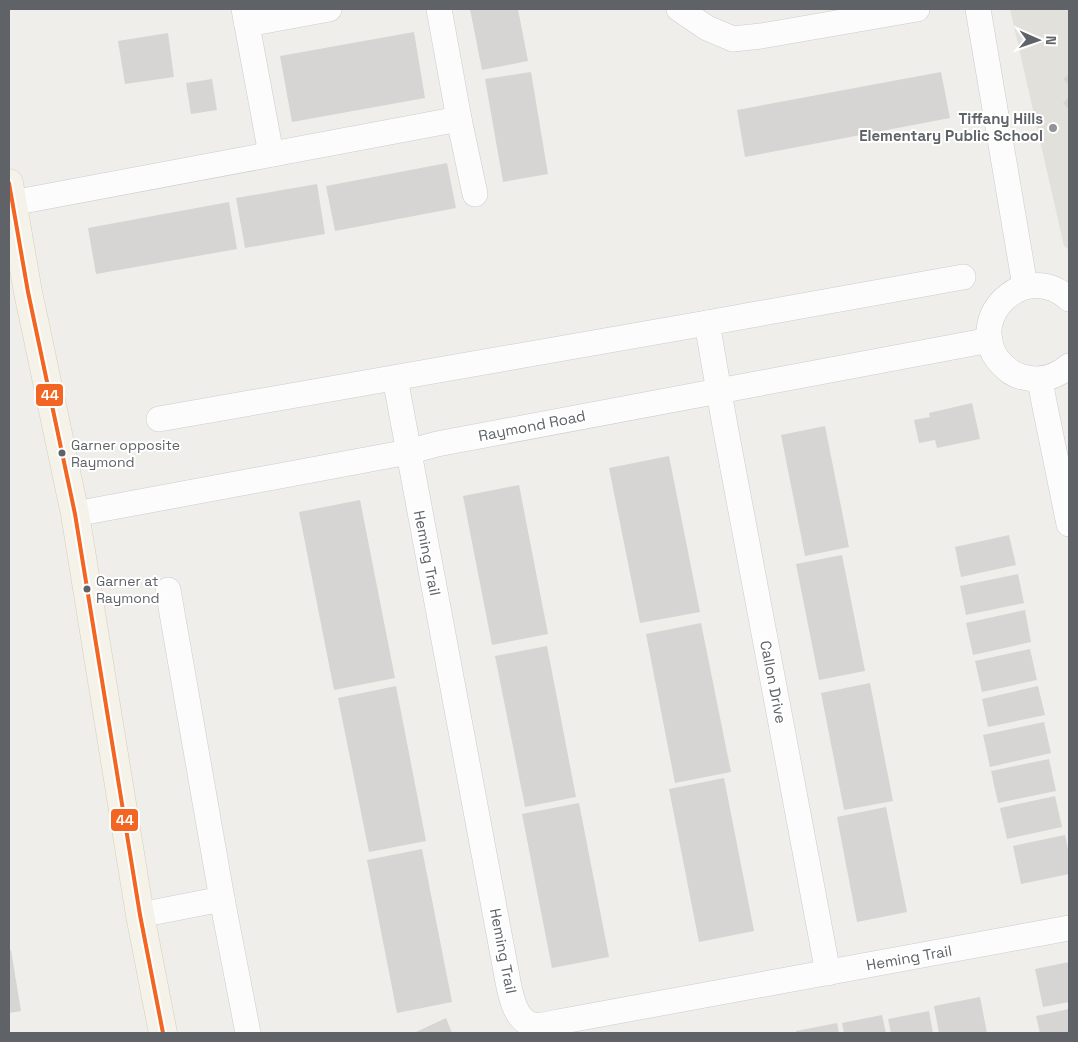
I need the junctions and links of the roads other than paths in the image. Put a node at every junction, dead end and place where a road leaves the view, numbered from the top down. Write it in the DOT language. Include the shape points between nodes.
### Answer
graph roads {
  1 [pos="329,9"];
  2 [pos="440,9"];
  3 [pos="679,9"];
  4 [pos="916,9"];
  5 [pos="978,9"];
  6 [pos="246,17"];
  7 [pos="460,118"];
  8 [pos="271,154"];
  9 [pos="11,193"];
  10 [pos="475,194"];
  11 [pos="963,277"];
  12 [pos="1025,286"];
  13 [pos="1069,299"];
  14 [pos="707,324"];
  15 [pos="990,340"];
  16 [pos="1069,366"];
  17 [pos="395,378"];
  18 [pos="1040,380"];
  19 [pos="719,392"];
  20 [pos="159,419"];
  21 [pos="408,452"];
  22 [pos="75,514"];
  23 [pos="1069,524"];
  24 [pos="168,590"];
  25 [pos="222,898"];
  26 [pos="140,915"];
  27 [pos="1069,928"];
  28 [pos="828,972"];
  29 [pos="163,1033"];
  30 [pos="248,1033"];
  1 -- 6 [label="street"];
  2 -- 7 [label="street"];
  3 -- 4 [label="street" via="707,28 733,39"];
  5 -- 12 [label="street"];
  6 -- 8 [label="street"];
  7 -- 8 [label="street"];
  7 -- 10 [label="street"];
  8 -- 9 [label="street"];
  9 -- 22 [label="main road" via="28,292"];
  11 -- 14 [label="street"];
  12 -- 13 [label="street" via="1042,285 1056,289"];
  12 -- 15 [label="street" via="1002,299 994,311"];
  14 -- 17 [label="street"];
  14 -- 19 [label="street, Callon Drive"];
  15 -- 18 [label="street" via="1004,367 1018,376"];
  15 -- 19 [label="street, Raymond Road"];
  16 -- 18 [label="street" via="1062,373"];
  17 -- 20 [label="street"];
  17 -- 21 [label="street, Heming Trail"];
  18 -- 23 [label="street"];
  19 -- 21 [label="street, Raymond Road"];
  19 -- 28 [label="street, Callon Drive"];
  21 -- 22 [label="street, Raymond Road"];
  21 -- 28 [label="street, Heming Trail" via="517,1011 531,1024 545,1024"];
  22 -- 26 [label="main road"];
  24 -- 25 [label="street"];
  25 -- 26 [label="street"];
  25 -- 30 [label="street"];
  26 -- 29 [label="main road"];
  27 -- 28 [label="street, Heming Trail"];
}
